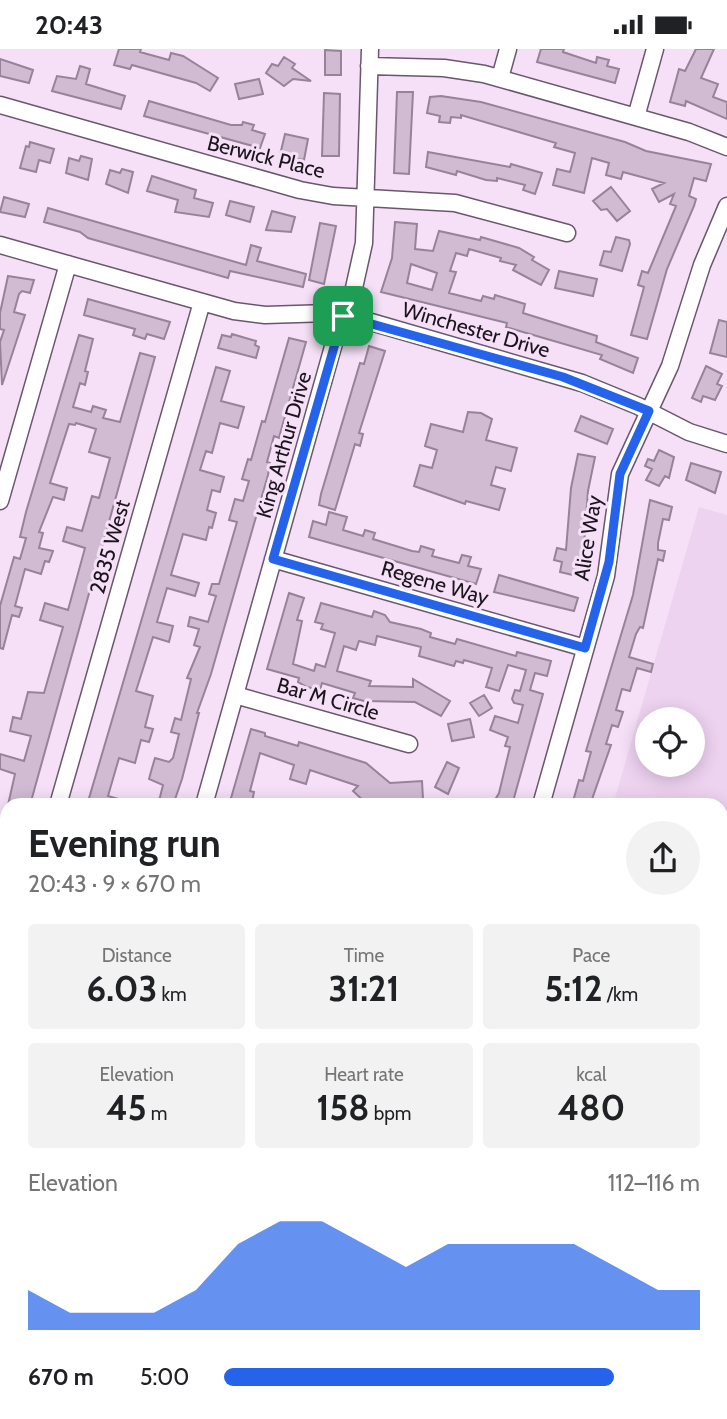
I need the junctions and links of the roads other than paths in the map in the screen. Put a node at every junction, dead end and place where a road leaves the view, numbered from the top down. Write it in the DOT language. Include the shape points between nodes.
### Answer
graph roads {
  1 [pos="508,49"];
  2 [pos="655,49"];
  3 [pos="370,57"];
  4 [pos="500,78"];
  5 [pos="0,105"];
  6 [pos="636,117"];
  7 [pos="727,147"];
  8 [pos="366,197"];
  9 [pos="727,206"];
  10 [pos="567,233"];
  11 [pos="0,244"];
  12 [pos="68,264"];
  13 [pos="202,302"];
  14 [pos="343,316"];
  15 [pos="649,411"];
  16 [pos="727,444"];
  17 [pos="0,501"];
  18 [pos="273,559"];
  19 [pos="585,648"];
  20 [pos="235,695"];
  21 [pos="409,744"];
  22 [pos="60,798"];
  23 [pos="206,798"];
  24 [pos="543,798"];
  1 -- 4 [label="street"];
  2 -- 6 [label="street"];
  3 -- 4 [label="street"];
  3 -- 8 [label="street, King Arthur Drive"];
  4 -- 6 [label="street"];
  5 -- 8 [label="street, Berwick Place" via="289,187"];
  6 -- 7 [label="street"];
  8 -- 10 [label="street, Berwick Place" via="466,205"];
  8 -- 14 [label="street, King Arthur Drive" via="361,259"];
  9 -- 15 [label="street, Alice Way" via="702,264 674,357"];
  11 -- 12 [label="street, Winchester Drive"];
  12 -- 13 [label="street, Winchester Drive"];
  12 -- 17 [label="street"];
  13 -- 14 [label="street, Winchester Drive" via="255,315"];
  13 -- 22 [label="street, 2835 West"];
  14 -- 15 [label="street, Winchester Drive" via="563,377"];
  14 -- 18 [label="street, King Arthur Drive"];
  15 -- 16 [label="street, Winchester Drive" via="689,432"];
  15 -- 19 [label="street, Alice Way" via="620,474 609,562"];
  18 -- 19 [label="street, Regene Way"];
  18 -- 20 [label="street, King Arthur Drive"];
  19 -- 24 [label="street, Alice Way"];
  20 -- 21 [label="street, Bar M Circle"];
  20 -- 23 [label="street, King Arthur Drive"];
}
